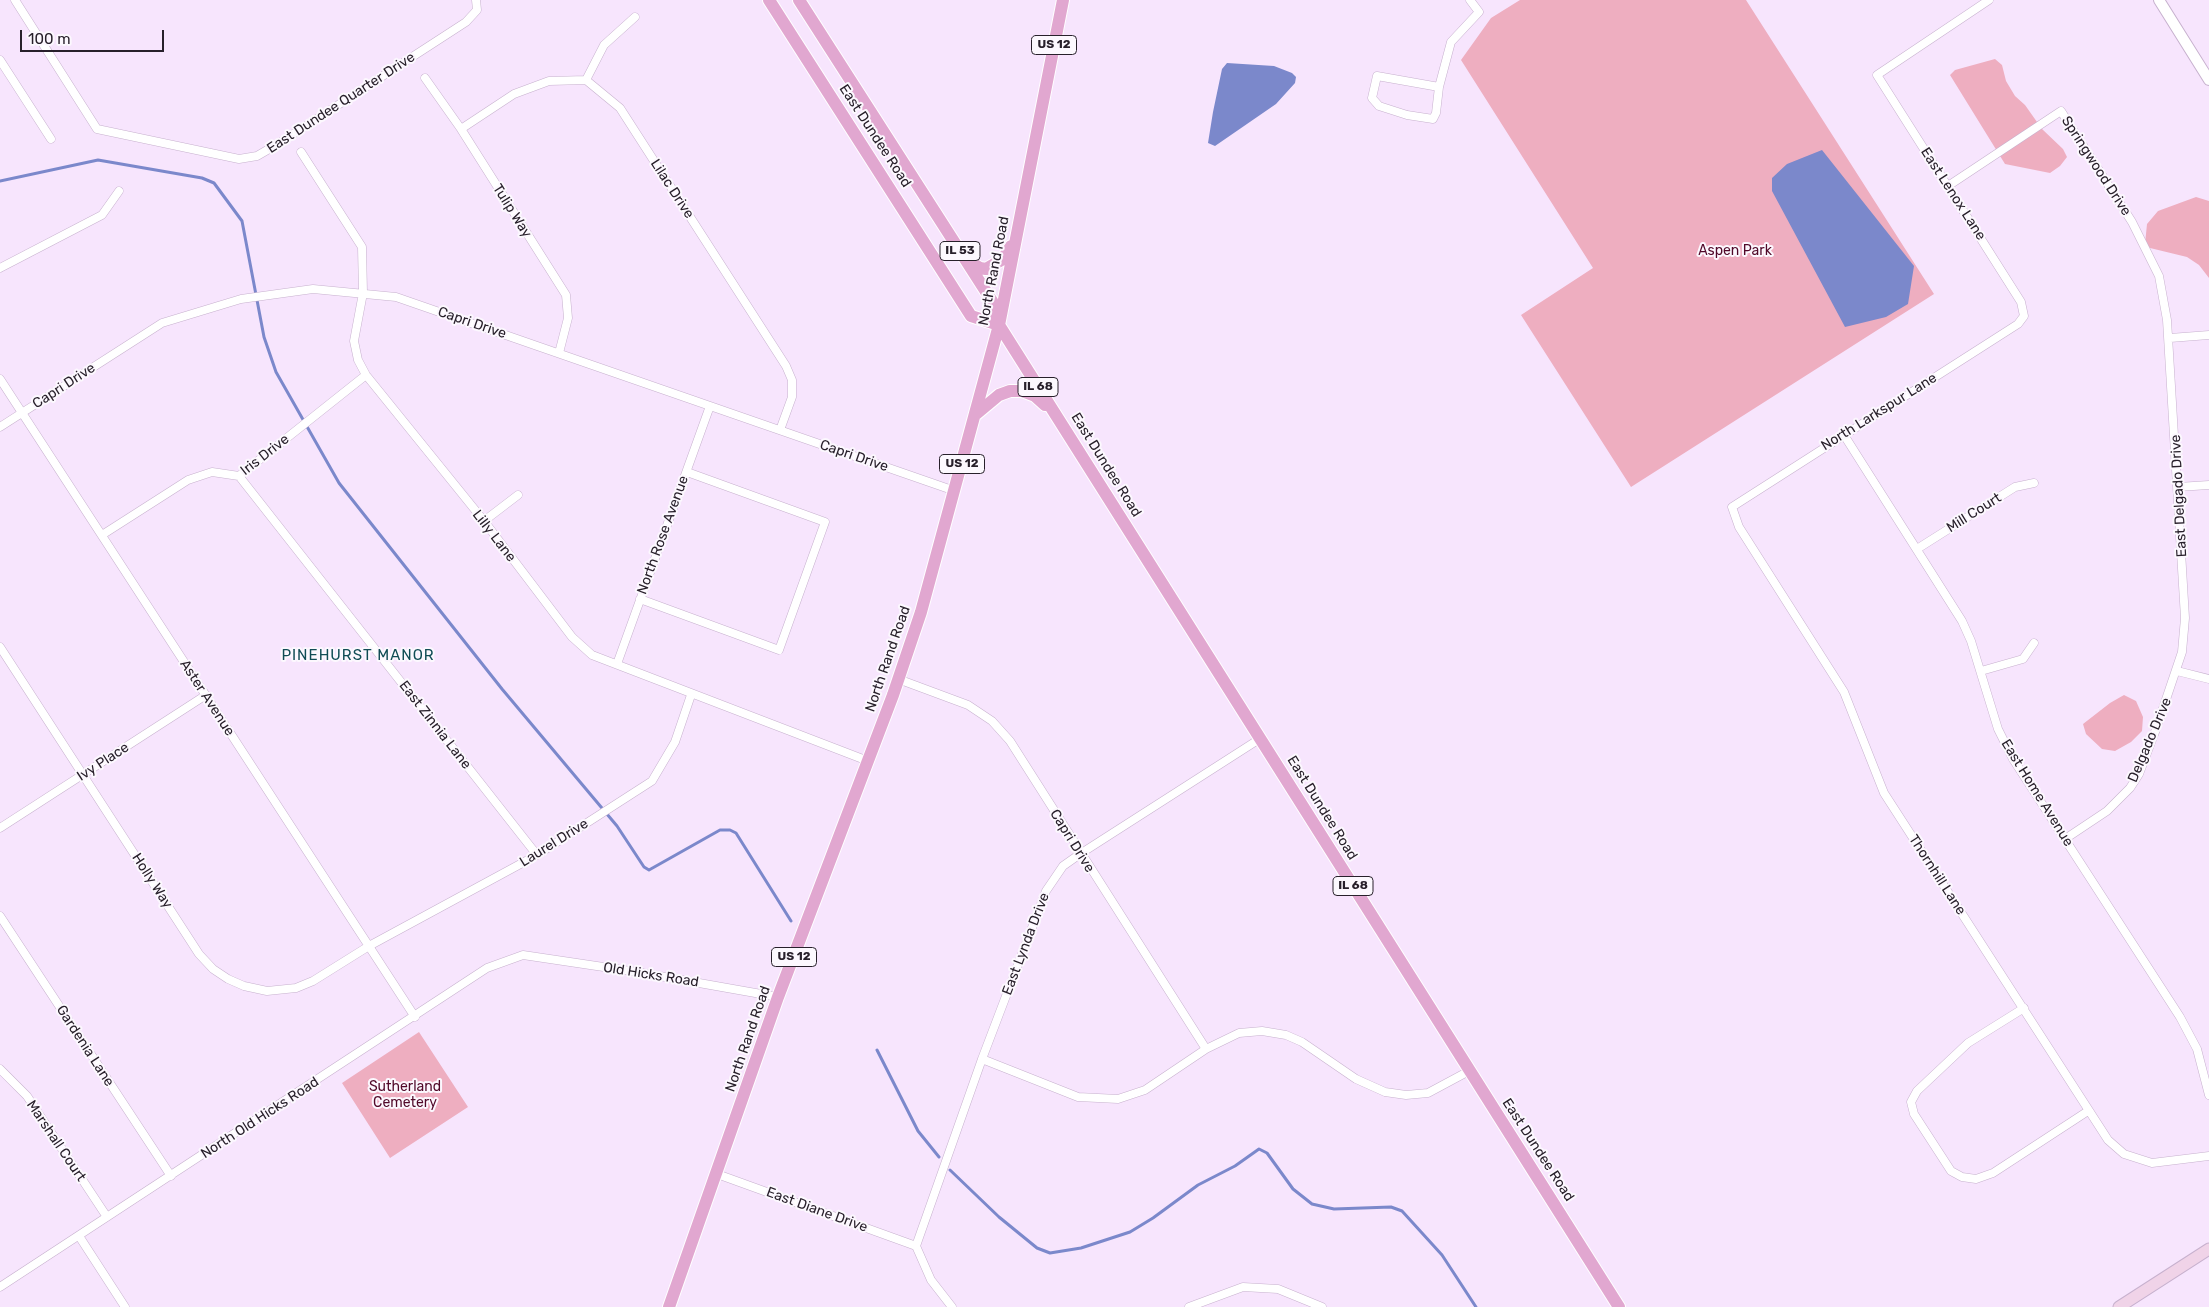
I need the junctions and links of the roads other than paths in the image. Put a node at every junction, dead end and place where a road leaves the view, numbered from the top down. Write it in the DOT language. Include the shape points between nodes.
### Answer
graph roads {
  1 [pos="15,0"];
  2 [pos="476,0"];
  3 [pos="769,0"];
  4 [pos="799,0"];
  5 [pos="1063,0"];
  6 [pos="1470,0"];
  7 [pos="1989,0"];
  8 [pos="2159,0"];
  9 [pos="635,17"];
  10 [pos="0,60"];
  11 [pos="425,78"];
  12 [pos="586,80"];
  13 [pos="2209,80"];
  14 [pos="1439,87"];
  15 [pos="461,130"];
  16 [pos="51,139"];
  17 [pos="301,152"];
  18 [pos="1948,186"];
  19 [pos="119,191"];
  20 [pos="1015,240"];
  21 [pos="966,259"];
  22 [pos="0,268"];
  23 [pos="363,293"];
  24 [pos="2024,316"];
  25 [pos="2168,320"];
  26 [pos="999,325"];
  27 [pos="2209,335"];
  28 [pos="2170,338"];
  29 [pos="559,353"];
  30 [pos="366,375"];
  31 [pos="0,379"];
  32 [pos="710,406"];
  33 [pos="22,412"];
  34 [pos="1055,413"];
  35 [pos="975,415"];
  36 [pos="0,427"];
  37 [pos="780,430"];
  38 [pos="1844,435"];
  39 [pos="687,472"];
  40 [pos="240,476"];
  41 [pos="2034,484"];
  42 [pos="2209,485"];
  43 [pos="2178,487"];
  44 [pos="955,490"];
  45 [pos="518,496"];
  46 [pos="1732,507"];
  47 [pos="484,521"];
  48 [pos="102,535"];
  49 [pos="1917,549"];
  50 [pos="640,599"];
  51 [pos="2034,643"];
  52 [pos="0,647"];
  53 [pos="617,664"];
  54 [pos="1981,671"];
  55 [pos="2177,671"];
  56 [pos="898,679"];
  57 [pos="2209,680"];
  58 [pos="206,695"];
  59 [pos="691,695"];
  60 [pos="1261,738"];
  61 [pos="868,761"];
  62 [pos="84,774"];
  63 [pos="0,828"];
  64 [pos="2065,839"];
  65 [pos="1080,854"];
  66 [pos="537,855"];
  67 [pos="0,916"];
  68 [pos="369,946"];
  69 [pos="523,955"];
  70 [pos="778,997"];
  71 [pos="2024,1008"];
  72 [pos="415,1016"];
  73 [pos="1206,1049"];
  74 [pos="982,1059"];
  75 [pos="0,1069"];
  76 [pos="1469,1071"];
  77 [pos="2209,1096"];
  78 [pos="2088,1111"];
  79 [pos="2209,1156"];
  80 [pos="717,1174"];
  81 [pos="171,1176"];
  82 [pos="107,1217"];
  83 [pos="79,1236"];
  84 [pos="916,1246"];
  85 [pos="2209,1249"];
  86 [pos="0,1287"];
  87 [pos="1204,1304"];
  88 [pos="125,1307"];
  89 [pos="669,1307"];
  90 [pos="952,1307"];
  91 [pos="1189,1307"];
  92 [pos="1322,1307"];
  93 [pos="1619,1307"];
  94 [pos="2119,1307"];
  1 -- 2 [label="street, East Dundee Quarter Drive" via="97,129 239,159 257,156 281,142 466,22 477,10"];
  3 -- 26 [label="main road, East Dundee Road / IL 53" via="971,316"];
  4 -- 21 [label="main road, East Dundee Road / IL 53"];
  5 -- 20 [label="main road, North Rand Road / US 12"];
  6 -- 14 [label="street" via="1479,12 1451,42"];
  7 -- 18 [label="street, East Lenox Lane" via="1877,75"];
  8 -- 13 [label="street"];
  9 -- 12 [label="street" via="604,45"];
  10 -- 16 [label="street"];
  11 -- 15 [label="street, Tulip Way"];
  12 -- 15 [label="street" via="549,81 514,94"];
  12 -- 37 [label="street, Lilac Drive" via="620,108 786,366 792,380 792,396"];
  14 -- 14 [label="street" via="1377,76 1372,98 1379,106 1433,119"];
  15 -- 29 [label="street, Tulip Way" via="566,295 568,318"];
  17 -- 23 [label="street, Lilly Lane" via="362,246"];
  18 -- 24 [label="street, East Lenox Lane" via="2022,302"];
  18 -- 25 [label="street, Springwood Drive" via="2061,111 2132,222 2159,276"];
  19 -- 22 [label="street" via="102,214"];
  20 -- 21 [label="main road" via="1003,259 986,269"];
  20 -- 26 [label="main road, North Rand Road / US 12"];
  21 -- 26 [label="main road, East Dundee Road / IL 53" via="992,301"];
  23 -- 29 [label="street, Capri Drive" via="396,297"];
  23 -- 30 [label="street, Lilly Lane" via="354,341 358,360"];
  23 -- 33 [label="street, Capri Drive" via="312,289 240,299 162,323"];
  24 -- 38 [label="street, North Larkspur Lane" via="2018,324"];
  25 -- 28 [label="street, East Delgado Drive"];
  26 -- 34 [label="main road, East Dundee Road / IL 68"];
  26 -- 35 [label="main road, North Rand Road / US 12"];
  27 -- 28 [label="street"];
  28 -- 43 [label="street, East Delgado Drive"];
  29 -- 32 [label="street, Capri Drive"];
  30 -- 40 [label="street, Iris Drive"];
  30 -- 47 [label="street, Lilly Lane"];
  31 -- 33 [label="street, Aster Avenue"];
  32 -- 37 [label="street, Capri Drive"];
  32 -- 39 [label="street, North Rose Avenue"];
  33 -- 36 [label="street, Capri Drive"];
  33 -- 48 [label="street, Aster Avenue"];
  34 -- 35 [label="main road" via="1035,396 1010,391 999,395"];
  34 -- 60 [label="main road, East Dundee Road / IL 68"];
  35 -- 44 [label="main road, North Rand Road / US 12"];
  37 -- 44 [label="street, Capri Drive"];
  38 -- 46 [label="street, North Larkspur Lane"];
  38 -- 49 [label="street, East Home Avenue"];
  39 -- 50 [label="street, North Rose Avenue"];
  39 -- 50 [label="street" via="826,522 779,650"];
  40 -- 48 [label="street, Iris Drive" via="212,472 188,480"];
  40 -- 66 [label="street, East Zinnia Lane"];
  41 -- 49 [label="street, Mill Court" via="2015,487"];
  42 -- 43 [label="street"];
  43 -- 55 [label="street, East Delgado Drive" via="2185,632"];
  44 -- 56 [label="main road, North Rand Road / US 12" via="921,612"];
  45 -- 47 [label="street"];
  46 -- 71 [label="street, Thornhill Lane" via="1739,527 1844,692 1884,793"];
  47 -- 53 [label="street, Lilly Lane" via="572,637 592,655"];
  48 -- 58 [label="street, Aster Avenue"];
  49 -- 54 [label="street, East Home Avenue" via="1962,620"];
  50 -- 53 [label="street, North Rose Avenue"];
  51 -- 54 [label="street" via="2023,659"];
  52 -- 62 [label="street, Holly Way"];
  53 -- 59 [label="street, Lilly Lane"];
  54 -- 64 [label="street, East Home Avenue" via="1998,729 2013,759"];
  55 -- 57 [label="street"];
  55 -- 64 [label="street, Delgado Drive" via="2139,774 2130,788 2107,811"];
  56 -- 61 [label="main road, North Rand Road / US 12"];
  56 -- 65 [label="street, Capri Drive" via="968,705 992,721 1010,741"];
  58 -- 62 [label="street, Ivy Place"];
  58 -- 68 [label="street, Aster Avenue"];
  59 -- 61 [label="street, Lilly Lane"];
  59 -- 66 [label="street, Laurel Drive" via="674,742 652,781"];
  60 -- 65 [label="street, East Lynda Drive"];
  60 -- 76 [label="main road, East Dundee Road / IL 68"];
  61 -- 70 [label="main road, North Rand Road / US 12"];
  62 -- 63 [label="street, Ivy Place"];
  62 -- 68 [label="street, Holly Way" via="199,954 228,979 257,989 277,991 296,988"];
  64 -- 77 [label="street, East Home Avenue" via="2180,1017 2197,1049"];
  65 -- 73 [label="street, Capri Drive"];
  65 -- 74 [label="street, East Lynda Drive" via="1064,866 1046,891"];
  66 -- 68 [label="street, Laurel Drive"];
  67 -- 81 [label="street, Gardenia Lane"];
  68 -- 72 [label="street, Aster Avenue"];
  69 -- 70 [label="street, Old Hicks Road"];
  69 -- 72 [label="street, North Old Hicks Road" via="487,968"];
  70 -- 80 [label="main road, North Rand Road / US 12"];
  71 -- 78 [label="street, Thornhill Lane"];
  71 -- 78 [label="street" via="1968,1044 1916,1091 1911,1102 1914,1114 1951,1171 1976,1179 1993,1173"];
  72 -- 81 [label="street, North Old Hicks Road"];
  73 -- 74 [label="street" via="1145,1090 1118,1098 1078,1097"];
  73 -- 76 [label="street" via="1239,1033 1286,1034 1356,1078 1384,1092 1406,1095 1428,1093"];
  74 -- 84 [label="street, East Lynda Drive"];
  75 -- 82 [label="street, Marshall Court" via="27,1096"];
  76 -- 93 [label="main road, East Dundee Road / IL 68"];
  78 -- 79 [label="street, Thornhill Lane" via="2112,1145 2134,1159 2163,1163"];
  80 -- 84 [label="street, East Diane Drive"];
  80 -- 89 [label="main road, North Rand Road / US 12"];
  81 -- 82 [label="street, North Old Hicks Road"];
  82 -- 83 [label="street, North Old Hicks Road"];
  83 -- 86 [label="street, North Old Hicks Road"];
  83 -- 88 [label="street"];
  84 -- 90 [label="street" via="931,1280"];
  85 -- 94 [label="main road"];
  87 -- 91 [label="street"];
  87 -- 92 [label="street" via="1243,1287 1278,1288"];
}
